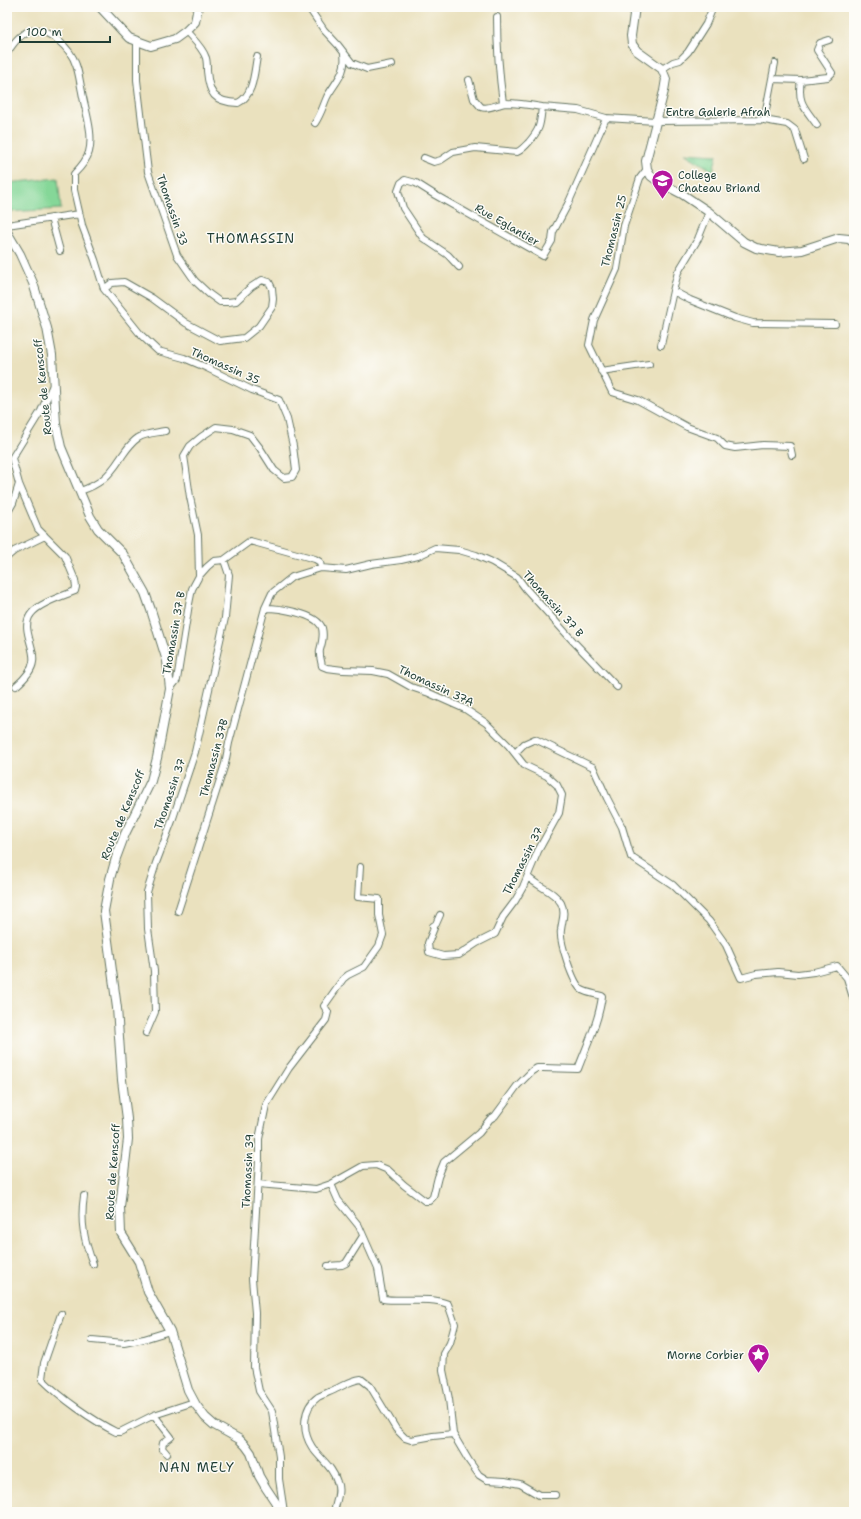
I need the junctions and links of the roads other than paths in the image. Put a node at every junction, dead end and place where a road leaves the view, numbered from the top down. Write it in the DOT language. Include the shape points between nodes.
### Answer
graph roads {
  1 [pos="100,7"];
  2 [pos="198,7"];
  3 [pos="310,7"];
  4 [pos="634,7"];
  5 [pos="713,7"];
  6 [pos="497,17"];
  7 [pos="186,31"];
  8 [pos="829,40"];
  9 [pos="137,41"];
  10 [pos="344,52"];
  11 [pos="7,53"];
  12 [pos="257,57"];
  13 [pos="775,63"];
  14 [pos="392,64"];
  15 [pos="662,69"];
  16 [pos="772,79"];
  17 [pos="469,80"];
  18 [pos="802,80"];
  19 [pos="504,103"];
  20 [pos="542,107"];
  21 [pos="606,118"];
  22 [pos="764,120"];
  23 [pos="656,121"];
  24 [pos="315,122"];
  25 [pos="817,125"];
  26 [pos="424,158"];
  27 [pos="804,159"];
  28 [pos="647,169"];
  29 [pos="709,212"];
  30 [pos="79,214"];
  31 [pos="51,218"];
  32 [pos="7,225"];
  33 [pos="7,232"];
  34 [pos="854,242"];
  35 [pos="60,250"];
  36 [pos="459,267"];
  37 [pos="104,289"];
  38 [pos="673,291"];
  39 [pos="835,324"];
  40 [pos="661,345"];
  41 [pos="649,364"];
  42 [pos="601,371"];
  43 [pos="54,384"];
  44 [pos="165,431"];
  45 [pos="792,455"];
  46 [pos="19,484"];
  47 [pos="80,491"];
  48 [pos="7,511"];
  49 [pos="45,536"];
  50 [pos="7,557"];
  51 [pos="224,560"];
  52 [pos="321,568"];
  53 [pos="198,576"];
  54 [pos="265,608"];
  55 [pos="16,686"];
  56 [pos="617,687"];
  57 [pos="170,689"];
  58 [pos="515,753"];
  59 [pos="360,867"];
  60 [pos="528,877"];
  61 [pos="178,911"];
  62 [pos="440,916"];
  63 [pos="854,1001"];
  64 [pos="146,1033"];
  65 [pos="258,1184"];
  66 [pos="331,1184"];
  67 [pos="84,1196"];
  68 [pos="363,1236"];
  69 [pos="93,1264"];
  70 [pos="328,1266"];
  71 [pos="61,1314"];
  72 [pos="170,1331"];
  73 [pos="92,1340"];
  74 [pos="194,1402"];
  75 [pos="154,1415"];
  76 [pos="453,1434"];
  77 [pos="167,1454"];
  78 [pos="555,1495"];
  79 [pos="283,1512"];
  80 [pos="334,1512"];
  1 -- 9 [label="main road" via="129,38"];
  2 -- 7 [label="main road" via="195,22"];
  3 -- 10 [label="street" via="324,30"];
  4 -- 15 [label="main road" via="632,44 637,51"];
  5 -- 15 [label="street" via="706,24 688,52 680,60"];
  6 -- 19 [label="street" via="499,78"];
  7 -- 9 [label="main road" via="175,39 151,46"];
  7 -- 12 [label="street" via="206,58 208,84 212,94 221,101 238,103 247,96"];
  8 -- 18 [label="street" via="820,43 817,50 831,75"];
  9 -- 37 [label="street, Thomassin 33" via="137,80 148,172 177,255 195,281 220,302 236,301 262,280 269,282 272,288 272,307 259,326 244,338 220,340 186,323 152,298 124,282 112,283"];
  10 -- 14 [label="street" via="352,63 367,69"];
  10 -- 24 [label="street" via="346,63 342,73"];
  11 -- 30 [label="street, Thomassin 35" via="24,33 31,30 52,36 65,46 76,64 90,128 89,152 82,167 74,174"];
  13 -- 16 [label="street"];
  15 -- 23 [label="main road, Thomassin 25" via="666,79"];
  16 -- 18 [label="street"];
  16 -- 22 [label="street"];
  17 -- 19 [label="street" via="474,99 481,107 488,108"];
  18 -- 25 [label="street" via="800,96"];
  19 -- 20 [label="street"];
  20 -- 21 [label="street" via="578,110"];
  20 -- 26 [label="street" via="538,132 522,150 517,152 475,148 453,152 434,162"];
  21 -- 23 [label="street"];
  21 -- 36 [label="street, Rue Eglantier" via="543,256 416,183 406,180 401,183 398,191 403,208 414,224 428,242 448,255"];
  22 -- 23 [label="street, Entre Galerie Afrah"];
  22 -- 27 [label="street, Entre Galerie Afrah" via="791,126 795,130"];
  23 -- 28 [label="main road, Thomassin 25" via="646,161"];
  28 -- 29 [label="main road" via="659,182"];
  28 -- 42 [label="street, Thomassin 25" via="640,178 624,226 617,269 594,320 589,345"];
  29 -- 34 [label="main road" via="744,242 756,248 779,252 802,250 839,238"];
  29 -- 38 [label="street" via="698,239 678,272"];
  30 -- 31 [label="street"];
  30 -- 37 [label="street, Thomassin 35"];
  31 -- 32 [label="street"];
  31 -- 35 [label="street"];
  33 -- 43 [label="main road, Route de Kenscoff" via="33,283 47,328"];
  37 -- 53 [label="street, Thomassin 35" via="158,351 184,358 279,400 287,418 296,470 292,477 284,478 274,470 250,435 233,429 216,427 190,446 184,456 198,535"];
  38 -- 39 [label="street" via="752,323"];
  38 -- 40 [label="street"];
  41 -- 42 [label="street"];
  42 -- 45 [label="street" via="612,392 638,400 687,427 717,438 725,446 790,446"];
  43 -- 46 [label="street" via="41,411 12,458"];
  43 -- 47 [label="main road, Route de Kenscoff" via="56,424 61,447"];
  44 -- 47 [label="street" via="137,438 101,482"];
  46 -- 48 [label="street" via="13,503"];
  46 -- 49 [label="street" via="38,529"];
  47 -- 57 [label="main road, Route de Kenscoff" via="98,530 123,554 145,592 167,661"];
  49 -- 50 [label="street"];
  49 -- 55 [label="street" via="65,556 76,587 75,591 43,605 31,614 27,625 33,661 24,680"];
  51 -- 52 [label="street, Thomassin 37 B" via="250,541 315,559 320,562"];
  51 -- 53 [label="street, Thomassin 37 B" via="214,561"];
  51 -- 64 [label="street, Thomassin 37" via="230,576 225,618 195,752 147,892 155,1012"];
  52 -- 54 [label="street" via="292,577 272,593"];
  52 -- 56 [label="street, Thomassin 37 B" via="346,570 402,560 435,548 459,550 476,555 518,577 526,589"];
  53 -- 57 [label="street, Thomassin 37 B" via="192,589 177,680"];
  54 -- 58 [label="street, Thomassin 37A" via="277,608 308,616 318,623 322,628 322,666 388,674 410,687 465,709 486,723"];
  54 -- 61 [label="street, Thomassin 37B" via="225,764"];
  57 -- 72 [label="main road, Route de Kenscoff" via="152,781 116,858 104,911 117,1008 127,1119 128,1139 120,1207 121,1233 138,1262 148,1292"];
  58 -- 60 [label="street, Thomassin 37" via="524,765 547,776 557,785 562,795 559,813 538,851"];
  58 -- 63 [label="street" via="524,744 535,739 593,767 622,827 631,857 673,885 709,921 726,945 741,978 778,972 798,974 837,966 847,978"];
  59 -- 65 [label="street, Thomassin 39" via="358,897 379,899 383,934 379,946 364,967 343,979 324,1006 328,1012 326,1020 266,1105 258,1139"];
  60 -- 62 [label="street, Thomassin 37" via="495,934 460,955 443,956 429,952 428,943 433,926"];
  60 -- 66 [label="street" via="555,896 560,903 564,916 560,931 562,943 579,987 602,996 600,1011 578,1069 537,1068 532,1071 479,1133 444,1162 433,1197 429,1201 425,1201 388,1170 376,1164 363,1166"];
  65 -- 66 [label="street" via="316,1189"];
  65 -- 79 [label="street, Thomassin 39" via="252,1279 255,1313 254,1367 259,1391 272,1411"];
  66 -- 68 [label="street" via="338,1200 359,1226"];
  67 -- 69 [label="street" via="83,1235"];
  68 -- 70 [label="street" via="346,1263"];
  68 -- 76 [label="street" via="378,1269 383,1298 440,1300 448,1304 455,1324 444,1354 443,1370"];
  71 -- 75 [label="street" via="44,1363 42,1379 55,1391 116,1432"];
  72 -- 73 [label="street" via="124,1343"];
  72 -- 74 [label="main road, Route de Kenscoff"];
  74 -- 75 [label="street"];
  74 -- 79 [label="main road, Route de Kenscoff" via="214,1425 239,1439 246,1446 259,1476"];
  75 -- 77 [label="street" via="171,1437 163,1443 162,1448"];
  76 -- 78 [label="street" via="468,1461 479,1475 487,1480 520,1484 539,1495"];
  76 -- 80 [label="street" via="411,1440 405,1438 396,1429 370,1386 361,1379 352,1380 317,1398 308,1408 305,1419 306,1432 311,1447 338,1482 339,1491"];
}
